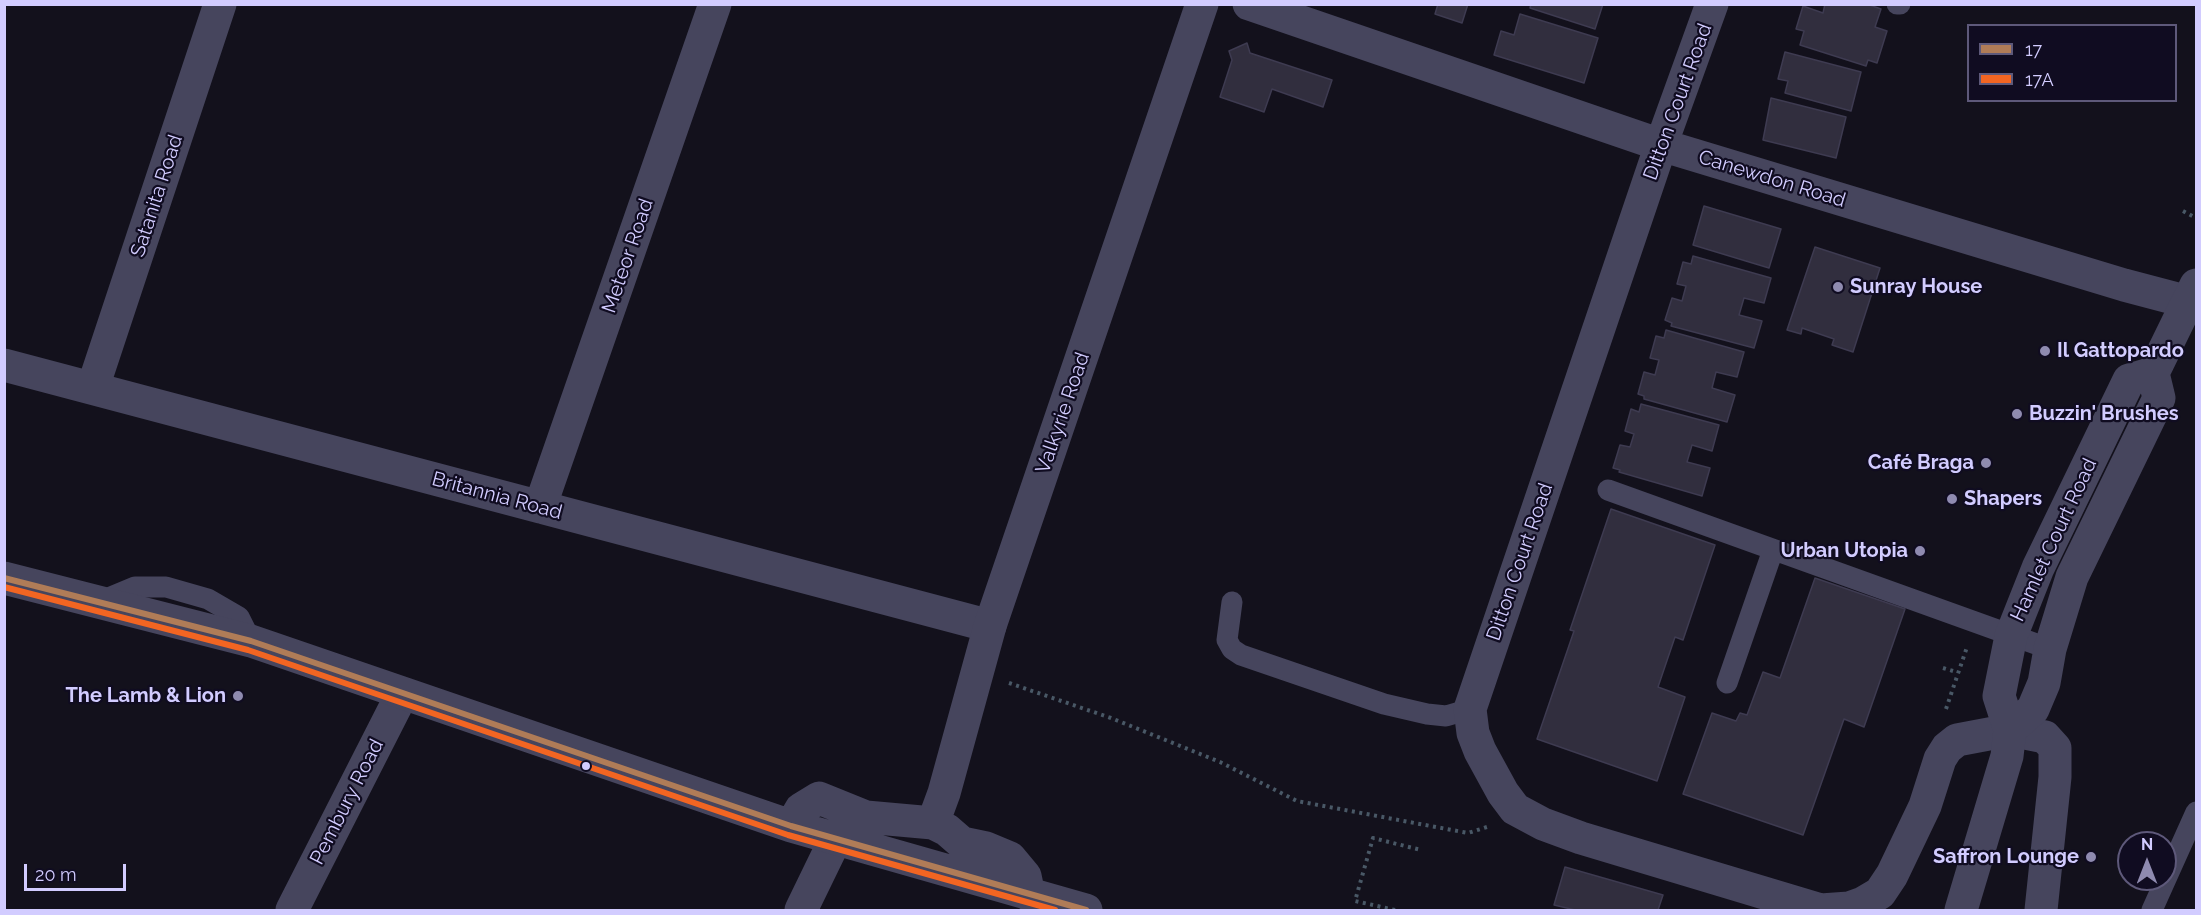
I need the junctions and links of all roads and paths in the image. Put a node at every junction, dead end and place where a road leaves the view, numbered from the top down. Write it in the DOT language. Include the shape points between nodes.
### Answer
graph roads {
  1 [pos="220,4"];
  2 [pos="715,4"];
  3 [pos="1202,4"];
  4 [pos="1249,4"];
  5 [pos="1712,4"];
  6 [pos="1661,145"];
  7 [pos="2183,211"];
  8 [pos="2196,218"];
  9 [pos="2194,297"];
  10 [pos="4,365"];
  11 [pos="2153,373"];
  12 [pos="93,387"];
  13 [pos="1608,490"];
  14 [pos="540,507"];
  15 [pos="1773,550"];
  16 [pos="4,578"];
  17 [pos="1233,602"];
  18 [pos="990,626"];
  19 [pos="2011,636"];
  20 [pos="2050,649"];
  21 [pos="1943,668"];
  22 [pos="978,671"];
  23 [pos="1953,671"];
  24 [pos="1727,683"];
  25 [pos="402,694"];
  26 [pos="1470,709"];
  27 [pos="2008,743"];
  28 [pos="1515,809"];
  29 [pos="2196,812"];
  30 [pos="933,824"];
  31 [pos="791,826"];
  32 [pos="836,840"];
  33 [pos="1420,850"];
  34 [pos="1029,895"];
  35 [pos="292,910"];
  36 [pos="801,910"];
  37 [pos="1086,910"];
  38 [pos="1395,910"];
  39 [pos="1821,910"];
  40 [pos="1961,910"];
  41 [pos="2041,910"];
  42 [pos="2152,910"];
  1 -- 12 [label="street, Satanita Road"];
  2 -- 14 [label="street, Meteor Road"];
  3 -- 18 [label="street, Valkyrie Road"];
  4 -- 6 [label="street, Canewdon Road"];
  5 -- 6 [label="street, Ditton Court Road"];
  6 -- 9 [label="street, Canewdon Road" via="2124,285"];
  6 -- 26 [label="street, Ditton Court Road"];
  7 -- 8 [label="path"];
  9 -- 11 [label="street"];
  10 -- 12 [label="street, Britannia Road"];
  11 -- 19 [label="street, Hamlet Court Road" via="2129,380 2038,568"];
  11 -- 20 [label="street, Hamlet Court Road" via="2159,398 2072,577"];
  12 -- 14 [label="street, Britannia Road"];
  13 -- 15 [label="lane"];
  14 -- 18 [label="street, Britannia Road"];
  15 -- 19 [label="lane"];
  15 -- 24 [label="lane"];
  16 -- 25 [label="street" via="251,641"];
  17 -- 26 [label="lane" via="1227,640 1241,655 1384,704 1446,717"];
  18 -- 22 [label="street, Valkyrie Road"];
  19 -- 20 [label="lane"];
  19 -- 27 [label="street, Hamlet Court Road" via="1999,696"];
  20 -- 27 [label="street, Hamlet Court Road" via="2044,683 2033,709"];
  21 -- 23 [label="path"];
  22 -- 28 [label="path" via="1133,726 1220,762 1298,801 1468,833 1485,829"];
  22 -- 30 [label="street, Valkyrie Road"];
  25 -- 31 [label="street"];
  25 -- 35 [label="street, Pembury Road"];
  26 -- 28 [label="street, Ditton Court Road" via="1480,751"];
  27 -- 39 [label="street, Ditton Court Road" via="1957,740 1947,748 1925,806 1880,893 1849,908"];
  27 -- 40 [label="street"];
  27 -- 41 [label="street" via="2045,737 2055,748"];
  28 -- 39 [label="street, Ditton Court Road" via="1581,838"];
  29 -- 42 [label="lane"];
  30 -- 31 [label="street" via="866,817 819,798 801,809"];
  30 -- 34 [label="street" via="962,843 1010,858 1025,876"];
  31 -- 32 [label="street"];
  32 -- 34 [label="street"];
  32 -- 36 [label="street"];
  33 -- 38 [label="path" via="1373,838 1355,901"];
  34 -- 37 [label="street"];
}
